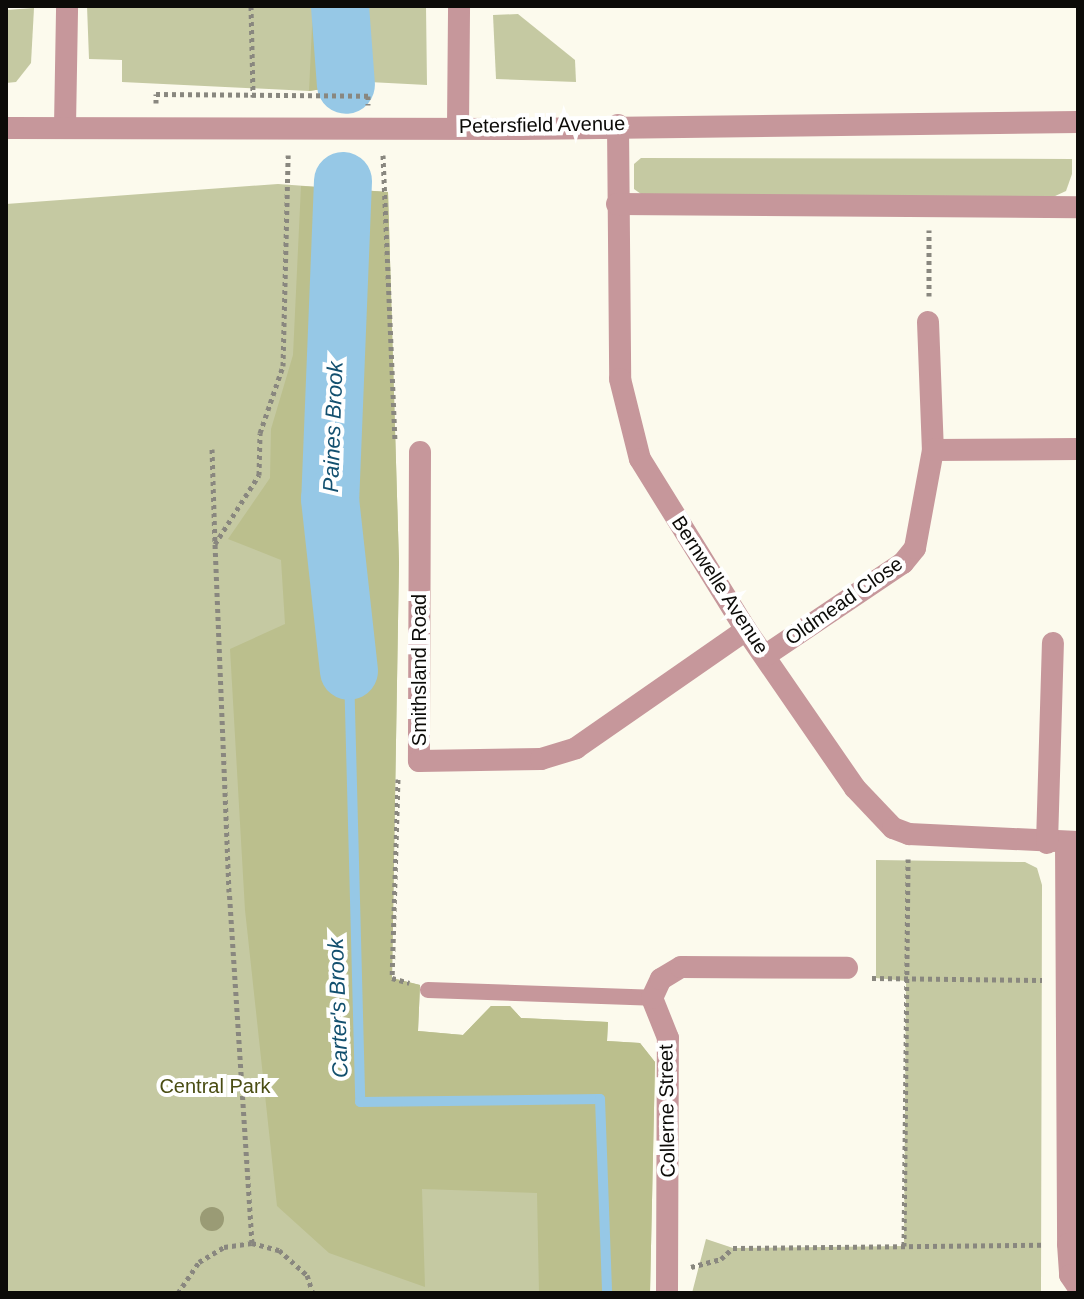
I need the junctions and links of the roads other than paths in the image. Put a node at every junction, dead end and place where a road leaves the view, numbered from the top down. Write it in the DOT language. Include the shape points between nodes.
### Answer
graph roads {
  1 [pos="67,6"];
  2 [pos="459,6"];
  3 [pos="1078,122"];
  4 [pos="618,125"];
  5 [pos="65,126"];
  6 [pos="458,127"];
  7 [pos="6,128"];
  8 [pos="617,204"];
  9 [pos="1078,207"];
  10 [pos="928,322"];
  11 [pos="1078,449"];
  12 [pos="933,450"];
  13 [pos="420,452"];
  14 [pos="746,630"];
  15 [pos="1053,643"];
  16 [pos="766,655"];
  17 [pos="1064,842"];
  18 [pos="847,968"];
  19 [pos="428,990"];
  20 [pos="652,998"];
  21 [pos="668,1283"];
  22 [pos="1078,1287"];
  1 -- 5 [label="street"];
  2 -- 6 [label="street"];
  3 -- 4 [label="street, Petersfield Avenue"];
  4 -- 6 [label="street, Petersfield Avenue"];
  4 -- 8 [label="street, Bernwelle Avenue"];
  5 -- 6 [label="street, Petersfield Avenue"];
  5 -- 7 [label="street, Petersfield Avenue"];
  8 -- 9 [label="street"];
  8 -- 14 [label="street, Bernwelle Avenue" via="620,379 640,459"];
  10 -- 12 [label="street, Oldmead Close"];
  11 -- 12 [label="street"];
  12 -- 16 [label="street, Oldmead Close" via="915,548 903,563"];
  13 -- 14 [label="street, Smithsland Road" via="419,761 541,759 576,748"];
  14 -- 16 [label="street, Bernwelle Avenue"];
  15 -- 17 [label="street"];
  16 -- 17 [label="street, Bernwelle Avenue" via="879,817 909,834"];
  17 -- 22 [label="street" via="1068,1244 1070,1275"];
  18 -- 20 [label="street" via="681,967 661,979"];
  19 -- 20 [label="lane"];
  20 -- 21 [label="street, Collerne Street" via="668,1038"];
}
